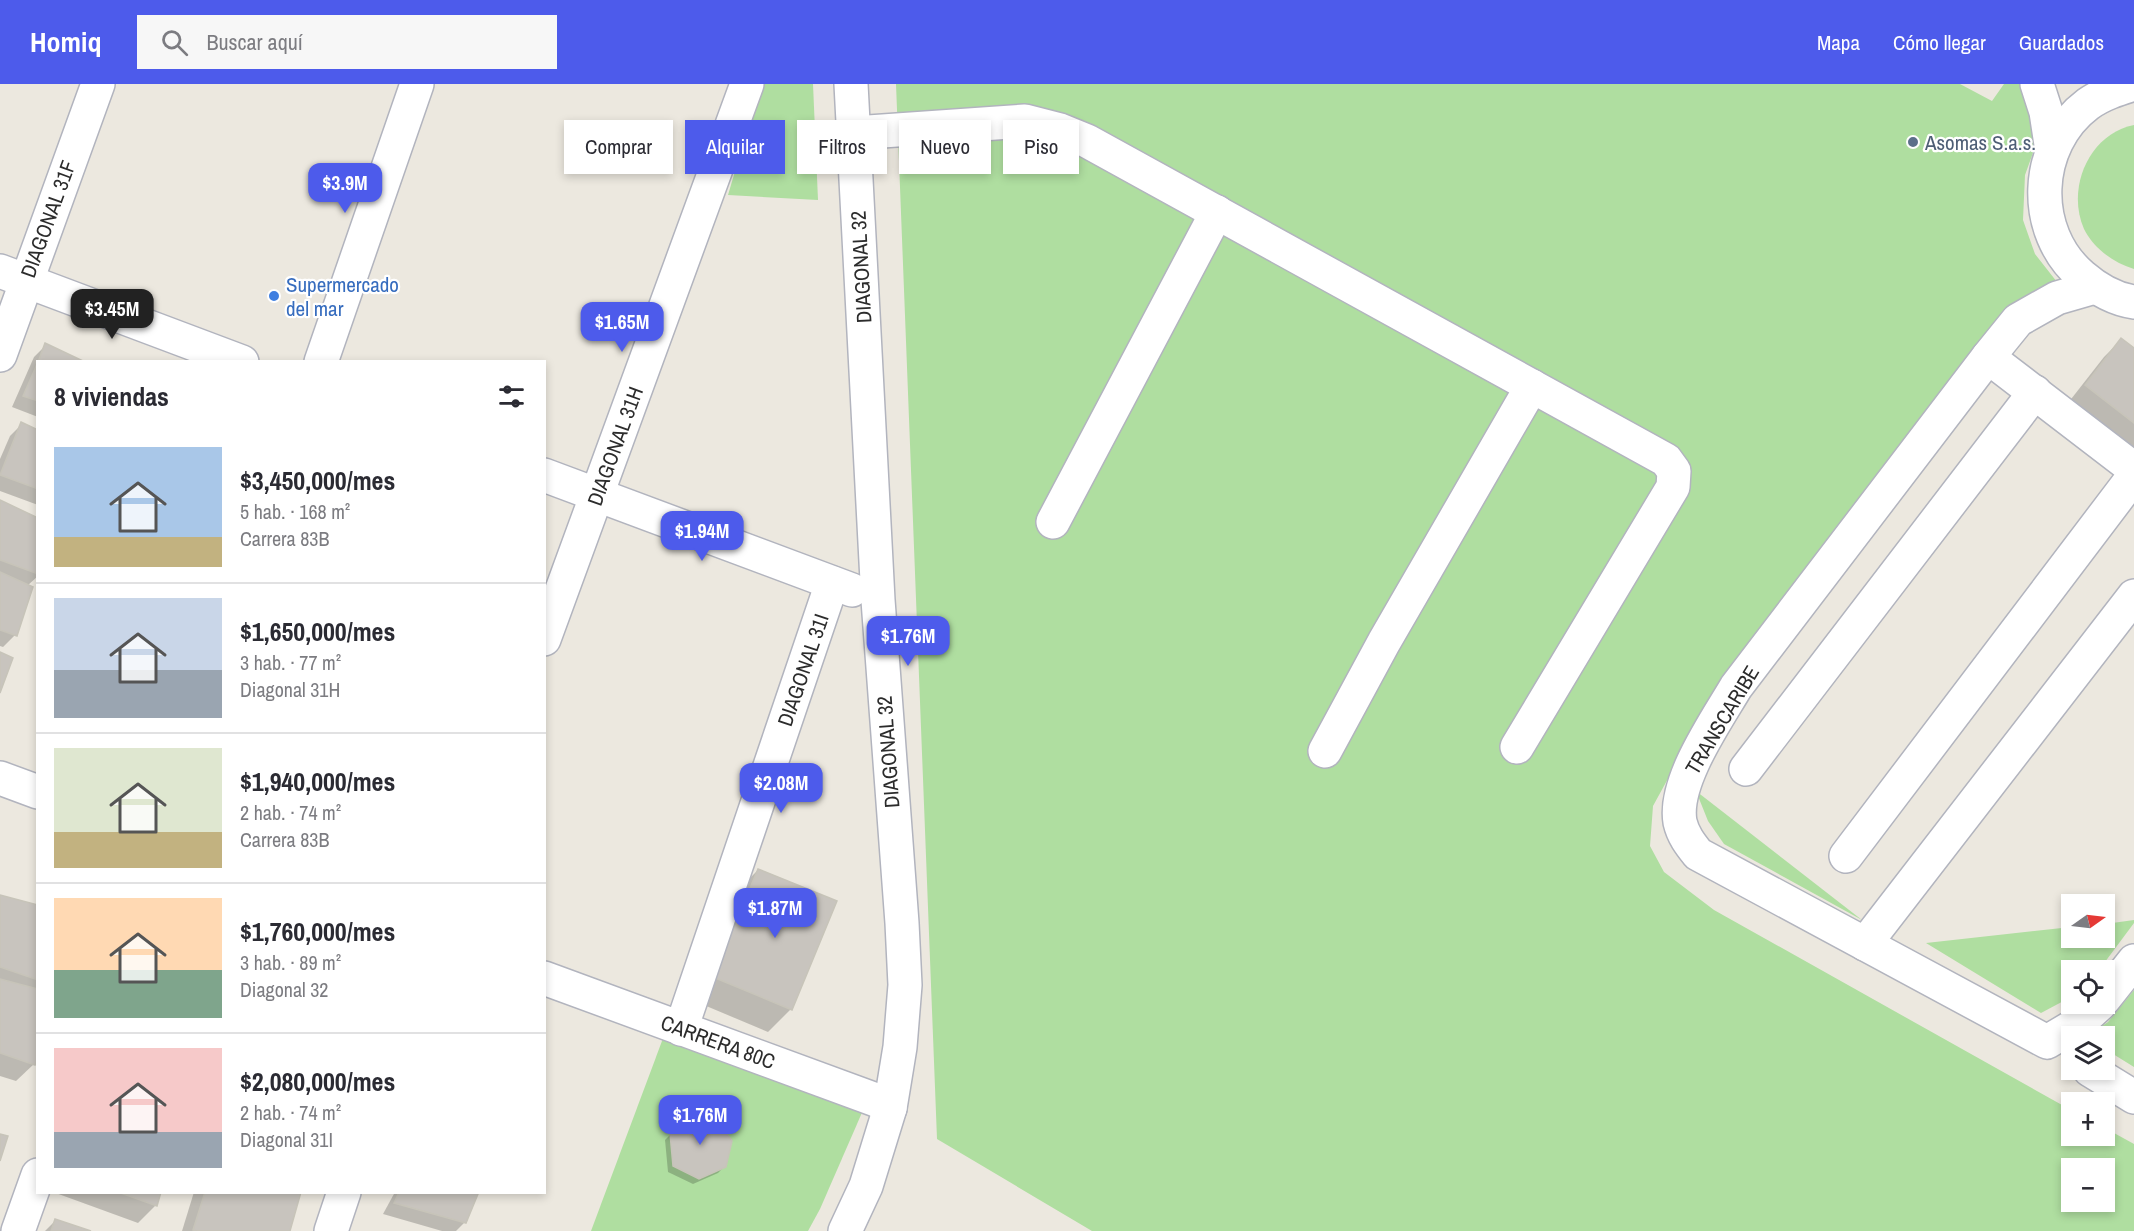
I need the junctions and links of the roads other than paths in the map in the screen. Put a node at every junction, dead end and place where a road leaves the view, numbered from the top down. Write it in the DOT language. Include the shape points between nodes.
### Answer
graph roads {
  1 [pos="98,84"];
  2 [pos="417,84"];
  3 [pos="747,84"];
  4 [pos="851,84"];
  5 [pos="2037,84"];
  6 [pos="2115,86"];
  7 [pos="853,120"];
  8 [pos="887,131"];
  9 [pos="2052,151"];
  10 [pos="856,174"];
  11 [pos="1217,212"];
  12 [pos="13,276"];
  13 [pos="2121,299"];
  14 [pos="0,355"];
  15 [pos="1988,357"];
  16 [pos="237,360"];
  17 [pos="322,360"];
  18 [pos="1532,386"];
  19 [pos="2035,392"];
  20 [pos="2134,469"];
  21 [pos="546,476"];
  22 [pos="2134,476"];
  23 [pos="598,495"];
  24 [pos="1053,522"];
  25 [pos="832,583"];
  26 [pos="2134,596"];
  27 [pos="878,600"];
  28 [pos="546,634"];
  29 [pos="1517,747"];
  30 [pos="1325,751"];
  31 [pos="1746,769"];
  32 [pos="0,778"];
  33 [pos="36,791"];
  34 [pos="1846,856"];
  35 [pos="1865,944"];
  36 [pos="2134,961"];
  37 [pos="546,979"];
  38 [pos="2115,985"];
  39 [pos="2089,1014"];
  40 [pos="681,1029"];
  41 [pos="2059,1050"];
  42 [pos="2106,1080"];
  43 [pos="2134,1097"];
  44 [pos="890,1108"];
  45 [pos="36,1181"];
  46 [pos="343,1194"];
  47 [pos="18,1231"];
  48 [pos="331,1231"];
  49 [pos="845,1231"];
  1 -- 12 [label="street, DIAGONAL 31F"];
  2 -- 17 [label="street"];
  3 -- 23 [label="street, DIAGONAL 31H"];
  4 -- 7 [label="street, DIAGONAL 32"];
  5 -- 9 [label="street, TRANSCARIBE"];
  6 -- 9 [label="street, TRANSCARIBE" via="2088,104 2067,125"];
  8 -- 11 [label="street" via="1025,121 1087,141"];
  9 -- 13 [label="street, TRANSCARIBE" via="2044,181 2045,212 2055,241 2072,267"];
  10 -- 27 [label="street, DIAGONAL 32"];
  11 -- 18 [label="street"];
  11 -- 24 [label="street"];
  12 -- 14 [label="street, DIAGONAL 31F"];
  12 -- 16 [label="street"];
  13 -- 15 [label="street, TRANSCARIBE" via="2057,298 2018,320"];
  15 -- 19 [label="street"];
  15 -- 35 [label="street, TRANSCARIBE" via="1736,687 1680,791 1680,821 1686,840 1698,854"];
  18 -- 29 [label="street" via="1666,460 1674,471 1673,487"];
  18 -- 30 [label="street"];
  19 -- 20 [label="street"];
  19 -- 31 [label="street"];
  21 -- 23 [label="street"];
  22 -- 34 [label="street"];
  23 -- 25 [label="street"];
  23 -- 28 [label="street, DIAGONAL 31H"];
  25 -- 27 [label="street"];
  25 -- 40 [label="street, DIAGONAL 31I"];
  26 -- 35 [label="street"];
  27 -- 44 [label="street, DIAGONAL 32" via="904,985 900,1047"];
  32 -- 33 [label="street"];
  35 -- 41 [label="street, TRANSCARIBE"];
  36 -- 38 [label="street"];
  37 -- 40 [label="street, CARRERA 80C"];
  39 -- 41 [label="street, TRANSCARIBE"];
  40 -- 44 [label="street, CARRERA 80C"];
  42 -- 43 [label="street"];
  44 -- 49 [label="street, DIAGONAL 32" via="866,1186"];
  45 -- 47 [label="street"];
  46 -- 48 [label="street"];
}
